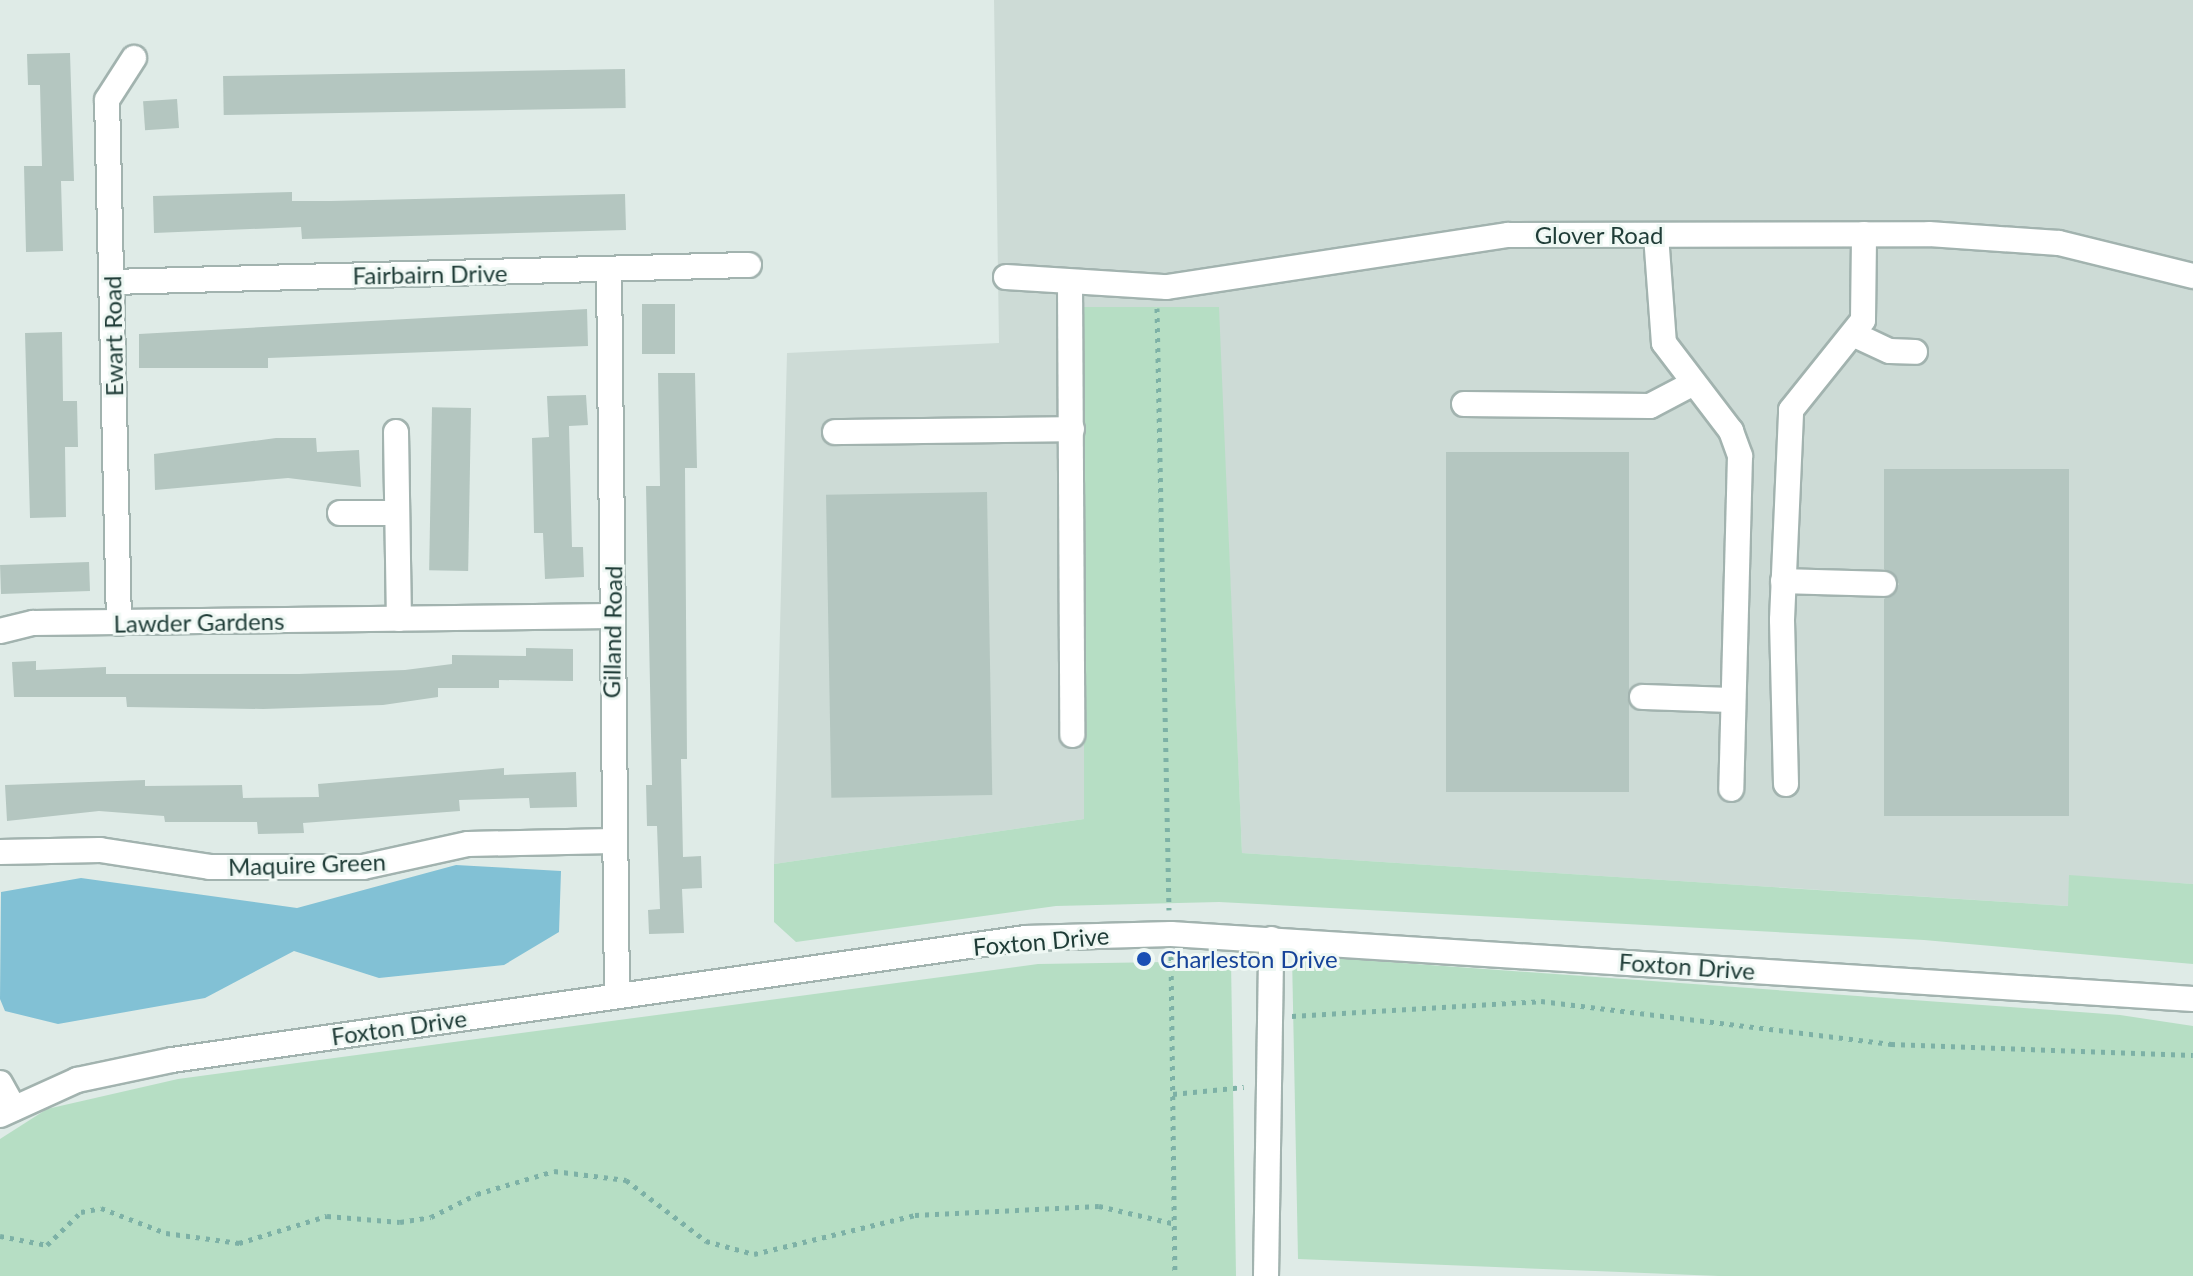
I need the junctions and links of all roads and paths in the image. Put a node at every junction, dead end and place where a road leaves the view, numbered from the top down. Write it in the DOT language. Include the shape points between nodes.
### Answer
graph roads {
  1 [pos="134,58"];
  2 [pos="1864,234"];
  3 [pos="1656,235"];
  4 [pos="749,265"];
  5 [pos="609,269"];
  6 [pos="2193,276"];
  7 [pos="1006,277"];
  8 [pos="111,282"];
  9 [pos="1070,284"];
  10 [pos="1156,287"];
  11 [pos="1855,335"];
  12 [pos="1915,352"];
  13 [pos="1692,384"];
  14 [pos="1464,404"];
  15 [pos="1072,429"];
  16 [pos="396,432"];
  17 [pos="835,432"];
  18 [pos="340,513"];
  19 [pos="397,513"];
  20 [pos="1783,581"];
  21 [pos="1884,584"];
  22 [pos="611,616"];
  23 [pos="399,619"];
  24 [pos="119,623"];
  25 [pos="0,631"];
  26 [pos="1642,697"];
  27 [pos="1733,700"];
  28 [pos="1072,735"];
  29 [pos="1786,784"];
  30 [pos="1731,789"];
  31 [pos="613,841"];
  32 [pos="0,852"];
  33 [pos="1154,916"];
  34 [pos="1175,922"];
  35 [pos="1271,939"];
  36 [pos="617,995"];
  37 [pos="2193,999"];
  38 [pos="1271,1017"];
  39 [pos="2193,1055"];
  40 [pos="0,1083"];
  41 [pos="1272,1085"];
  42 [pos="1173,1094"];
  43 [pos="7,1111"];
  44 [pos="1176,1224"];
  45 [pos="0,1236"];
  46 [pos="1175,1276"];
  47 [pos="1266,1276"];
  1 -- 8 [label="street, Ewart Road" via="107,100"];
  2 -- 3 [label="street, Glover Road"];
  2 -- 6 [label="street, Glover Road" via="2059,243"];
  2 -- 11 [label="street" via="1863,320"];
  3 -- 10 [label="street, Glover Road" via="1414,245 1244,279"];
  3 -- 13 [label="street" via="1660,323 1671,358"];
  4 -- 5 [label="street, Fairbairn Drive"];
  5 -- 8 [label="street, Fairbairn Drive"];
  5 -- 22 [label="street, Gilland Road"];
  7 -- 9 [label="street, Glover Road"];
  8 -- 24 [label="street, Ewart Road"];
  9 -- 10 [label="street, Glover Road"];
  9 -- 15 [label="street"];
  10 -- 34 [label="path"];
  11 -- 12 [label="street" via="1890,351"];
  11 -- 20 [label="street" via="1791,410"];
  13 -- 14 [label="street" via="1650,406"];
  13 -- 27 [label="street" via="1731,431 1740,456"];
  15 -- 17 [label="street"];
  15 -- 28 [label="street"];
  16 -- 19 [label="street"];
  18 -- 19 [label="street"];
  19 -- 23 [label="street"];
  20 -- 21 [label="street"];
  20 -- 29 [label="street"];
  22 -- 23 [label="street, Lawder Gardens"];
  22 -- 31 [label="street, Gilland Road"];
  23 -- 24 [label="street, Lawder Gardens"];
  24 -- 25 [label="street, Lawder Gardens" via="33,623"];
  26 -- 27 [label="street"];
  27 -- 30 [label="street"];
  31 -- 32 [label="street, Maquire Green" via="468,844 363,867 210,867 100,850"];
  31 -- 36 [label="street, Gilland Road"];
  33 -- 34 [label="path"];
  34 -- 35 [label="street, Foxton Drive"];
  34 -- 36 [label="street, Foxton Drive"];
  34 -- 42 [label="path"];
  35 -- 37 [label="street, Foxton Drive"];
  35 -- 38 [label="street"];
  36 -- 43 [label="street, Foxton Drive" via="172,1060 77,1080"];
  38 -- 39 [label="path" via="1541,1001 1891,1044"];
  38 -- 41 [label="street"];
  40 -- 43 [label="street"];
  41 -- 42 [label="path"];
  41 -- 47 [label="street"];
  42 -- 44 [label="path"];
  44 -- 45 [label="path" via="1099,1206 931,1214 754,1254 706,1241 626,1180 554,1171 477,1194 431,1217 400,1222 327,1216 239,1243 166,1233 101,1208 81,1212 47,1245"];
  44 -- 46 [label="path"];
}
